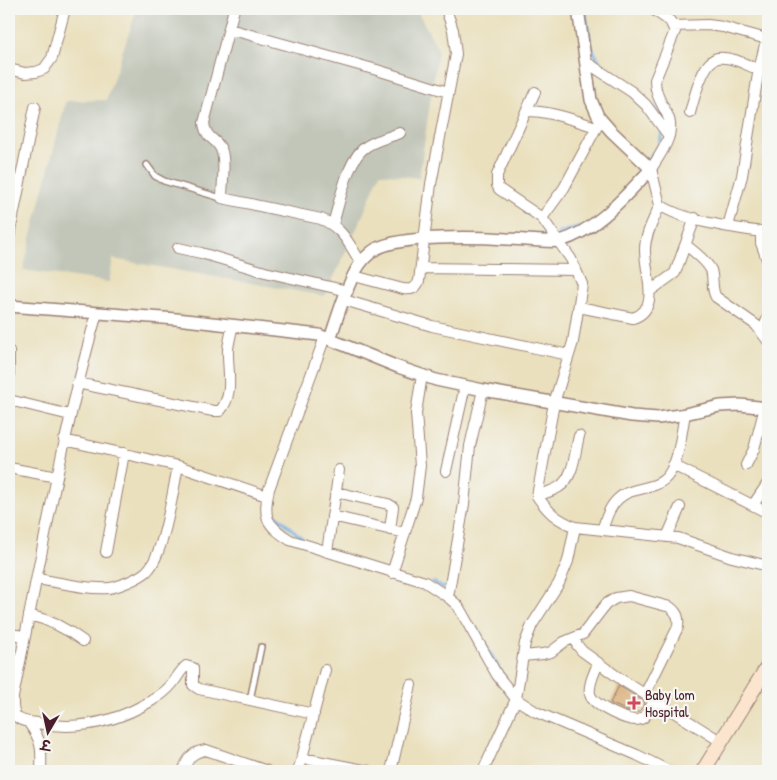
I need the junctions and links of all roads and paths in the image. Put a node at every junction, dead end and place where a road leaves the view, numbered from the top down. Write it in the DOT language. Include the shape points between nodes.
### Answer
graph roads {
  1 [pos="65,9"];
  2 [pos="234,9"];
  3 [pos="446,9"];
  4 [pos="578,9"];
  5 [pos="652,9"];
  6 [pos="764,9"];
  7 [pos="768,10"];
  8 [pos="673,26"];
  9 [pos="229,29"];
  10 [pos="767,36"];
  11 [pos="586,62"];
  12 [pos="9,69"];
  13 [pos="759,70"];
  14 [pos="448,92"];
  15 [pos="535,92"];
  16 [pos="35,107"];
  17 [pos="526,111"];
  18 [pos="690,112"];
  19 [pos="599,123"];
  20 [pos="400,134"];
  21 [pos="669,136"];
  22 [pos="147,165"];
  23 [pos="651,169"];
  24 [pos="9,180"];
  25 [pos="20,182"];
  26 [pos="222,198"];
  27 [pos="660,205"];
  28 [pos="542,218"];
  29 [pos="695,218"];
  30 [pos="333,224"];
  31 [pos="728,226"];
  32 [pos="764,232"];
  33 [pos="9,237"];
  34 [pos="424,240"];
  35 [pos="559,241"];
  36 [pos="686,245"];
  37 [pos="178,248"];
  38 [pos="768,262"];
  39 [pos="361,263"];
  40 [pos="421,268"];
  41 [pos="576,270"];
  42 [pos="354,276"];
  43 [pos="650,291"];
  44 [pos="346,296"];
  45 [pos="9,306"];
  46 [pos="579,307"];
  47 [pos="97,313"];
  48 [pos="768,316"];
  49 [pos="233,325"];
  50 [pos="762,332"];
  51 [pos="328,338"];
  52 [pos="768,342"];
  53 [pos="9,351"];
  54 [pos="569,355"];
  55 [pos="9,375"];
  56 [pos="422,375"];
  57 [pos="78,383"];
  58 [pos="465,386"];
  59 [pos="483,390"];
  60 [pos="9,400"];
  61 [pos="554,403"];
  62 [pos="767,407"];
  63 [pos="685,414"];
  64 [pos="70,415"];
  65 [pos="579,436"];
  66 [pos="64,440"];
  67 [pos="124,453"];
  68 [pos="673,465"];
  69 [pos="746,465"];
  70 [pos="178,466"];
  71 [pos="9,468"];
  72 [pos="339,470"];
  73 [pos="446,471"];
  74 [pos="57,477"];
  75 [pos="768,483"];
  76 [pos="336,492"];
  77 [pos="267,496"];
  78 [pos="537,496"];
  79 [pos="753,505"];
  80 [pos="680,507"];
  81 [pos="766,512"];
  82 [pos="332,516"];
  83 [pos="575,526"];
  84 [pos="390,530"];
  85 [pos="602,530"];
  86 [pos="405,533"];
  87 [pos="667,537"];
  88 [pos="106,552"];
  89 [pos="327,552"];
  90 [pos="768,566"];
  91 [pos="392,573"];
  92 [pos="37,579"];
  93 [pos="448,597"];
  94 [pos="29,615"];
  95 [pos="9,634"];
  96 [pos="25,636"];
  97 [pos="575,638"];
  98 [pos="83,641"];
  99 [pos="261,647"];
  100 [pos="523,656"];
  101 [pos="598,663"];
  102 [pos="768,666"];
  103 [pos="325,670"];
  104 [pos="411,685"];
  105 [pos="649,697"];
  106 [pos="516,699"];
  107 [pos="250,700"];
  108 [pos="314,714"];
  109 [pos="28,722"];
  110 [pos="722,742"];
  111 [pos="302,758"];
  112 [pos="41,771"];
  113 [pos="183,771"];
  114 [pos="267,771"];
  115 [pos="298,771"];
  116 [pos="369,771"];
  117 [pos="391,771"];
  118 [pos="483,771"];
  119 [pos="669,771"];
  120 [pos="703,771"];
  1 -- 12 [label="street" via="52,58 44,69 26,73"];
  2 -- 9 [label="street"];
  3 -- 14 [label="street" via="456,54"];
  4 -- 11 [label="street"];
  5 -- 8 [label="street"];
  6 -- 7 [label="street"];
  8 -- 10 [label="street" via="723,27"];
  8 -- 21 [label="street" via="672,42 655,80 658,98 668,116"];
  9 -- 14 [label="street"];
  9 -- 26 [label="street" via="204,123 205,132 221,149 223,157"];
  10 -- 13 [label="street"];
  11 -- 19 [label="street" via="591,100"];
  11 -- 21 [label="street" via="632,92"];
  13 -- 18 [label="street" via="730,59 711,61 705,68"];
  13 -- 31 [label="street" via="742,176"];
  14 -- 34 [label="street"];
  15 -- 17 [label="street"];
  16 -- 25 [label="street"];
  17 -- 19 [label="street"];
  17 -- 28 [label="street" via="497,175 497,186"];
  19 -- 23 [label="street"];
  19 -- 28 [label="street" via="564,188"];
  20 -- 30 [label="street" via="367,146 357,154"];
  21 -- 23 [label="street"];
  22 -- 26 [label="lane" via="155,176 164,180"];
  23 -- 27 [label="street"];
  23 -- 35 [label="street" via="601,218"];
  24 -- 25 [label="street"];
  25 -- 33 [label="street"];
  26 -- 30 [label="street" via="321,218"];
  27 -- 29 [label="street" via="670,212"];
  27 -- 43 [label="street" via="645,247"];
  28 -- 35 [label="street"];
  29 -- 31 [label="street"];
  29 -- 36 [label="street"];
  30 -- 39 [label="street" via="342,232"];
  31 -- 32 [label="street"];
  32 -- 38 [label="street" via="761,244"];
  34 -- 35 [label="street"];
  34 -- 39 [label="street" via="396,242 376,249"];
  34 -- 40 [label="street"];
  35 -- 41 [label="street"];
  36 -- 43 [label="street" via="674,273"];
  36 -- 50 [label="street" via="706,263 716,297"];
  37 -- 44 [label="street"];
  39 -- 42 [label="street"];
  40 -- 41 [label="street"];
  40 -- 42 [label="street" via="417,286 411,290"];
  41 -- 46 [label="street" via="582,284"];
  42 -- 44 [label="street"];
  43 -- 46 [label="street" via="646,309 633,318"];
  44 -- 51 [label="street"];
  44 -- 54 [label="street" via="432,326"];
  45 -- 47 [label="street"];
  46 -- 54 [label="street"];
  47 -- 49 [label="street"];
  47 -- 57 [label="street"];
  48 -- 50 [label="street"];
  49 -- 51 [label="street"];
  49 -- 57 [label="street" via="228,350 229,388 220,410"];
  50 -- 52 [label="street"];
  51 -- 56 [label="street"];
  51 -- 77 [label="street"];
  53 -- 55 [label="street"];
  54 -- 61 [label="street"];
  56 -- 58 [label="street"];
  56 -- 86 [label="street" via="416,413 420,466 416,498"];
  57 -- 64 [label="street"];
  58 -- 59 [label="street"];
  58 -- 73 [label="street"];
  59 -- 61 [label="street"];
  59 -- 93 [label="street" via="470,446"];
  60 -- 64 [label="street"];
  61 -- 63 [label="street" via="632,416 658,418"];
  61 -- 78 [label="street"];
  62 -- 63 [label="street" via="720,406"];
  62 -- 69 [label="street"];
  63 -- 68 [label="street"];
  64 -- 66 [label="street"];
  65 -- 78 [label="street" via="564,483"];
  66 -- 67 [label="street"];
  66 -- 74 [label="street"];
  67 -- 70 [label="street"];
  67 -- 88 [label="street"];
  68 -- 79 [label="street"];
  68 -- 85 [label="street" via="663,482 627,492 618,499 610,508"];
  70 -- 77 [label="street"];
  70 -- 92 [label="street" via="160,549 147,572 109,588"];
  71 -- 74 [label="street"];
  72 -- 76 [label="street"];
  74 -- 92 [label="street"];
  75 -- 79 [label="street"];
  76 -- 82 [label="street"];
  76 -- 84 [label="street" via="393,507"];
  77 -- 89 [label="street" via="267,519 274,530 290,540"];
  78 -- 83 [label="street" via="552,515"];
  79 -- 81 [label="street"];
  80 -- 87 [label="street"];
  82 -- 84 [label="street"];
  82 -- 89 [label="street"];
  83 -- 85 [label="street"];
  83 -- 100 [label="street" via="568,561 559,583 532,625"];
  84 -- 86 [label="street"];
  85 -- 87 [label="street"];
  86 -- 91 [label="street"];
  87 -- 90 [label="street"];
  89 -- 91 [label="street"];
  91 -- 93 [label="street" via="425,582"];
  92 -- 94 [label="street"];
  93 -- 106 [label="street" via="458,606 497,675"];
  94 -- 96 [label="street"];
  94 -- 98 [label="street" via="54,622"];
  95 -- 96 [label="street"];
  96 -- 109 [label="street" via="13,708 20,720"];
  97 -- 100 [label="street" via="551,652"];
  97 -- 101 [label="street" via="582,651"];
  97 -- 105 [label="street" via="583,634 606,604 616,598 629,596 676,611 678,628"];
  99 -- 107 [label="lane"];
  100 -- 106 [label="street"];
  101 -- 105 [label="street"];
  101 -- 105 [label="street" via="590,692 595,702 631,720 640,720 645,716"];
  102 -- 110 [label="main road"];
  103 -- 108 [label="street"];
  104 -- 117 [label="street"];
  105 -- 110 [label="street"];
  106 -- 118 [label="street"];
  106 -- 119 [label="street" via="536,712"];
  107 -- 108 [label="street"];
  107 -- 109 [label="street" via="195,687 192,685 193,668 186,666 171,686 153,700 111,720 83,726"];
  108 -- 111 [label="street"];
  109 -- 112 [label="street" via="40,743"];
  110 -- 120 [label="main road"];
  111 -- 115 [label="street"];
  111 -- 116 [label="street"];
  113 -- 114 [label="street" via="191,754 206,750"];
}
